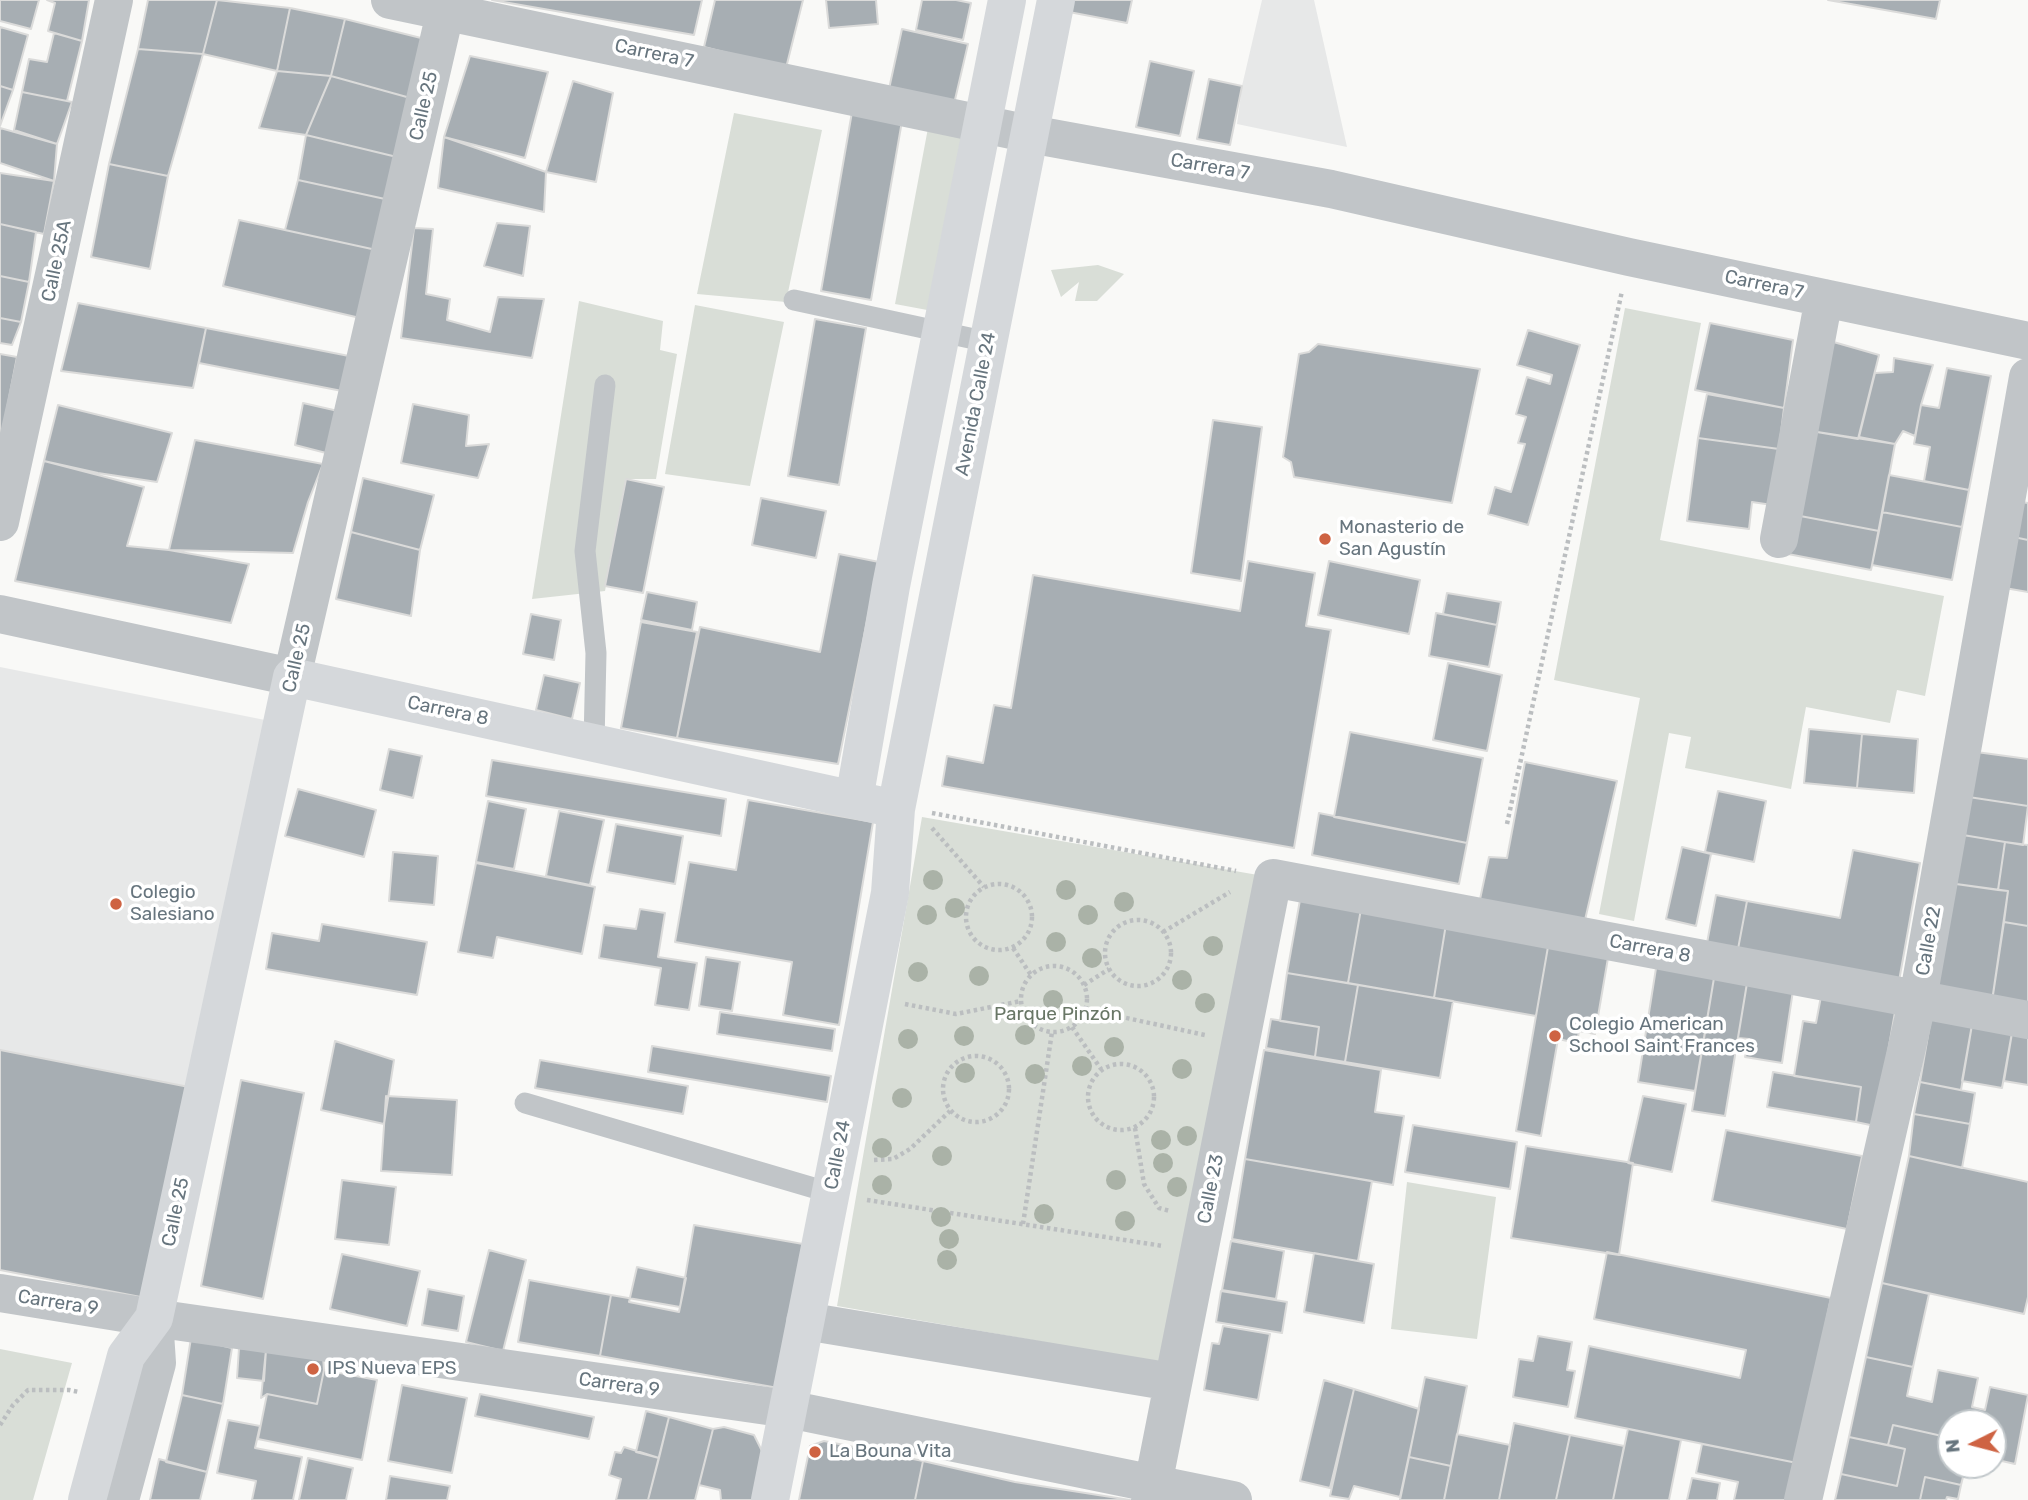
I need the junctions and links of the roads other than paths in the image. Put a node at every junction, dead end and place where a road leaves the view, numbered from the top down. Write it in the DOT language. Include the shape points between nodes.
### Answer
graph roads {
  1 [pos="114,0"];
  2 [pos="390,0"];
  3 [pos="1007,0"];
  4 [pos="1056,0"];
  5 [pos="447,5"];
  6 [pos="983,123"];
  7 [pos="1030,134"];
  8 [pos="1824,298"];
  9 [pos="794,300"];
  10 [pos="942,332"];
  11 [pos="2028,341"];
  12 [pos="988,342"];
  13 [pos="2028,377"];
  14 [pos="606,385"];
  15 [pos="0,522"];
  16 [pos="1779,539"];
  17 [pos="0,614"];
  18 [pos="292,677"];
  19 [pos="594,743"];
  20 [pos="854,800"];
  21 [pos="905,809"];
  22 [pos="1265,877"];
  23 [pos="1918,999"];
  24 [pos="2028,1020"];
  25 [pos="525,1103"];
  26 [pos="834,1175"];
  27 [pos="0,1293"];
  28 [pos="153,1318"];
  29 [pos="805,1321"];
  30 [pos="1172,1382"];
  31 [pos="788,1409"];
  32 [pos="1151,1493"];
  33 [pos="87,1500"];
  34 [pos="120,1500"];
  35 [pos="770,1500"];
  36 [pos="1233,1500"];
  37 [pos="1803,1500"];
  1 -- 15 [label="street, Calle 25A"];
  2 -- 5 [label="street, Carrera 7"];
  3 -- 6 [label="main road"];
  4 -- 7 [label="main road, Avenida Calle 24"];
  5 -- 6 [label="street, Carrera 7"];
  5 -- 18 [label="street, Calle 25"];
  6 -- 7 [label="street, Carrera 7"];
  6 -- 10 [label="main road"];
  7 -- 8 [label="street, Carrera 7" via="1331,190"];
  7 -- 12 [label="main road, Avenida Calle 24"];
  8 -- 11 [label="street, Carrera 7"];
  8 -- 16 [label="street"];
  9 -- 10 [label="lane"];
  10 -- 12 [label="lane"];
  10 -- 20 [label="main road"];
  12 -- 21 [label="main road, Avenida Calle 24"];
  13 -- 23 [label="street, Calle 22"];
  14 -- 19 [label="lane" via="585,551 596,653"];
  17 -- 18 [label="street, Carrera 8"];
  18 -- 19 [label="main road, Carrera 8"];
  18 -- 28 [label="main road, Calle 25"];
  19 -- 20 [label="main road, Carrera 8"];
  20 -- 21 [label="main road, Carrera 8"];
  21 -- 26 [label="main road, Calle 24"];
  22 -- 23 [label="street, Carrera 8"];
  22 -- 30 [label="street, Calle 23" via="1240,1042"];
  23 -- 24 [label="street, Carrera 8"];
  23 -- 37 [label="street, Calle 22"];
  25 -- 26 [label="lane"];
  26 -- 29 [label="main road, Calle 24"];
  27 -- 28 [label="street, Carrera 9"];
  28 -- 31 [label="street, Carrera 9"];
  28 -- 33 [label="main road, Calle 25" via="126,1356"];
  28 -- 34 [label="street, Calle 25" via="157,1363"];
  29 -- 30 [label="street"];
  29 -- 31 [label="main road, Calle 24"];
  30 -- 32 [label="street, Calle 23"];
  31 -- 32 [label="street, Carrera 9"];
  31 -- 35 [label="main road, Calle 24"];
  32 -- 36 [label="street, Carrera 9"];
}
